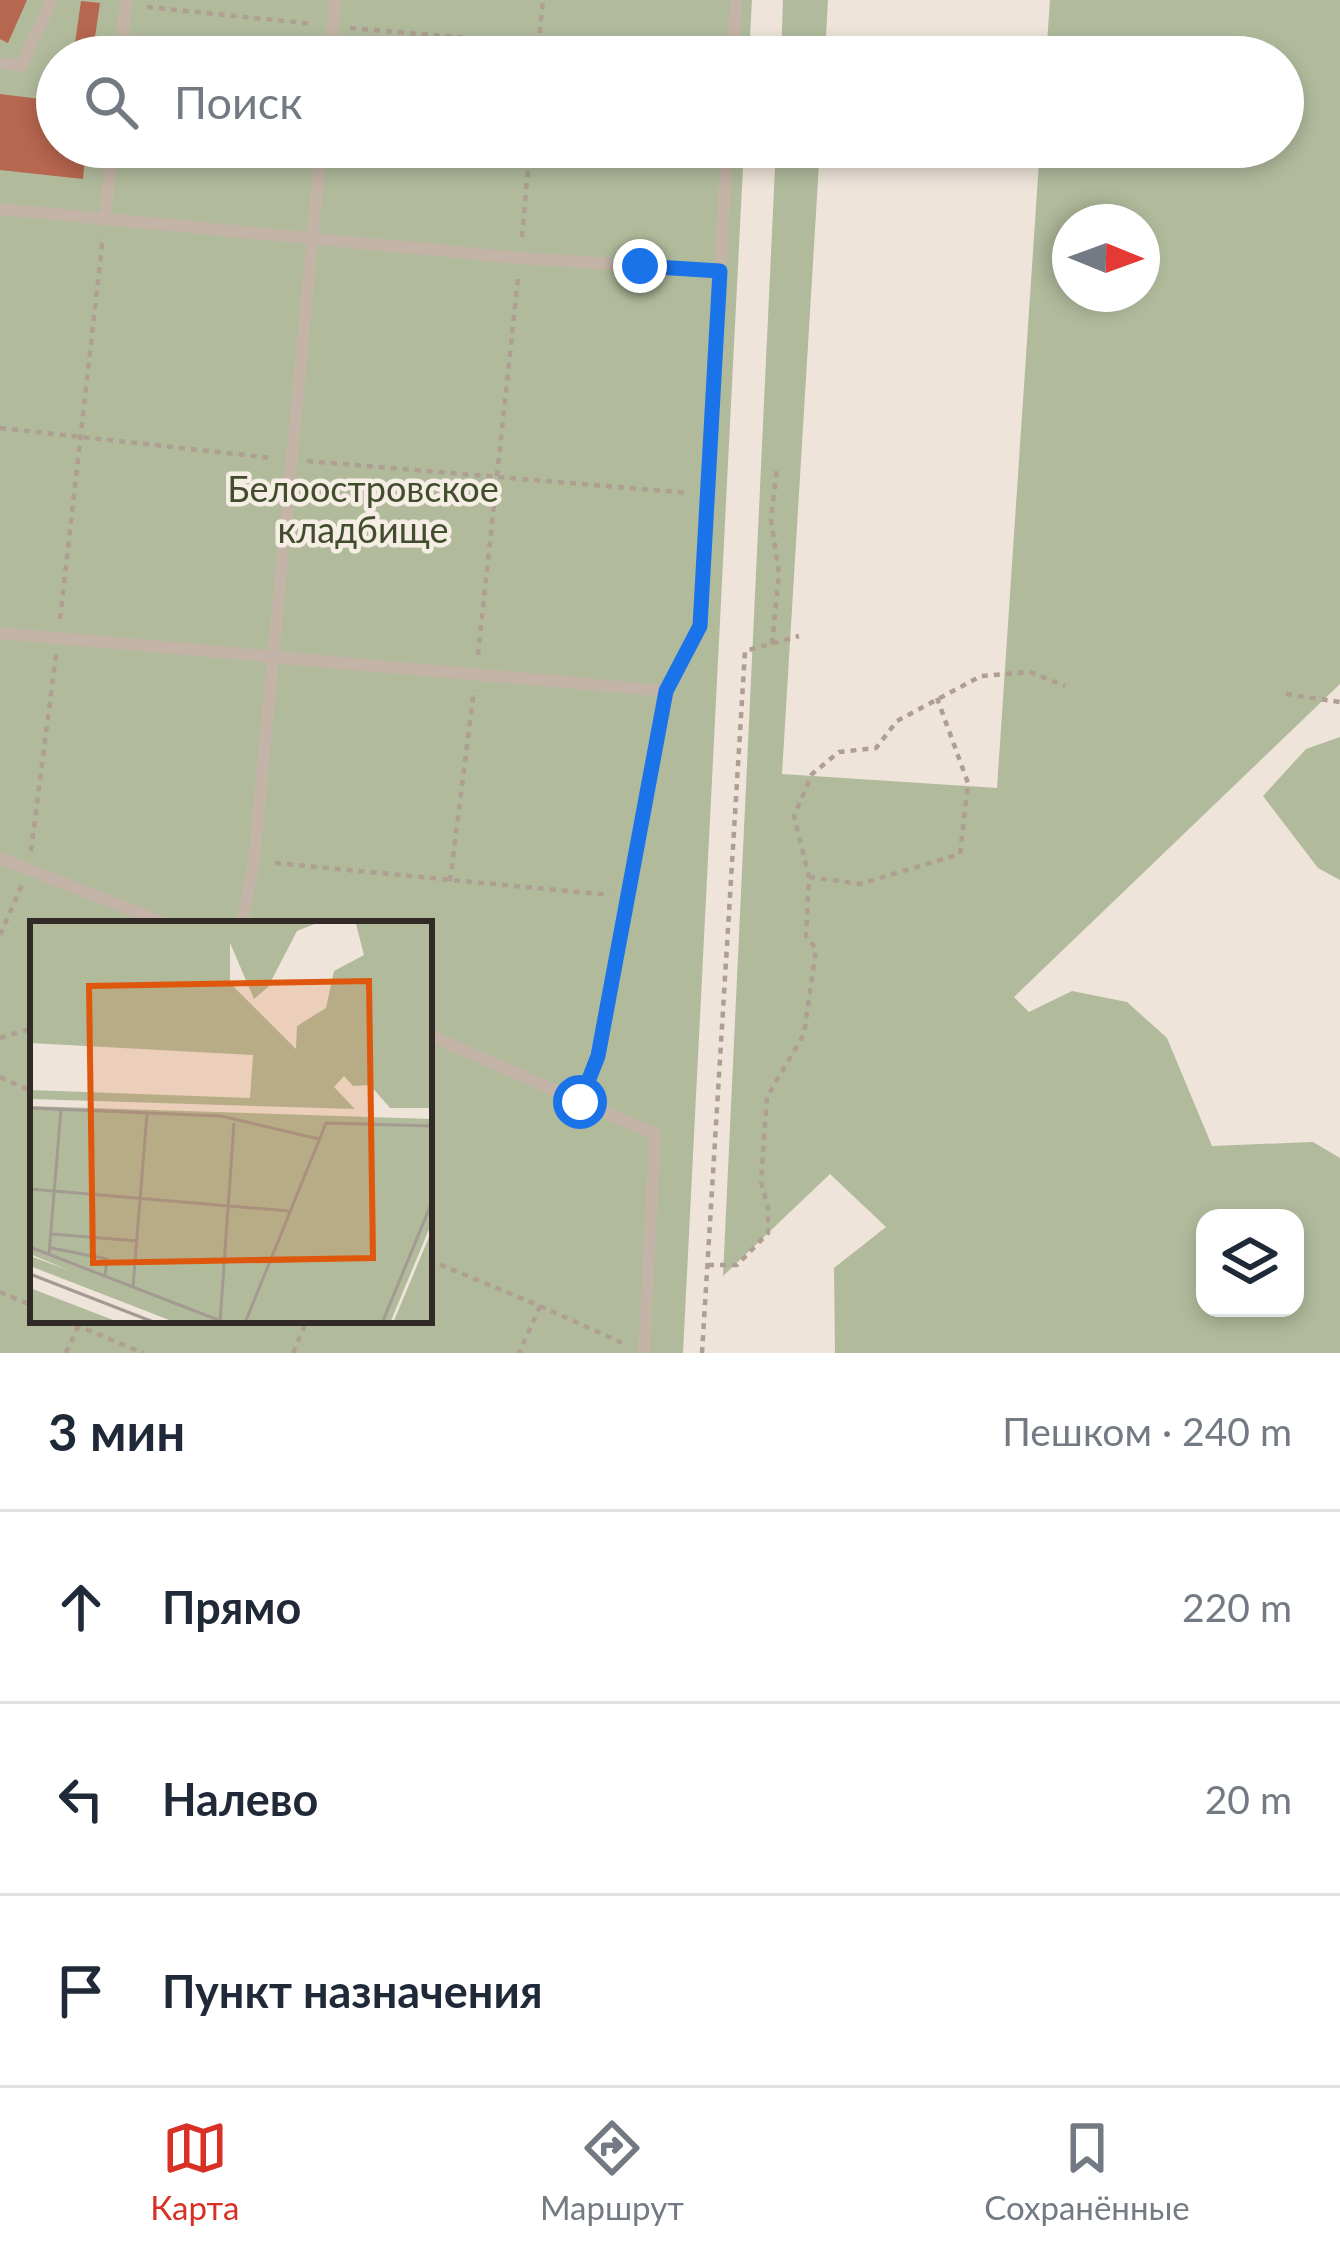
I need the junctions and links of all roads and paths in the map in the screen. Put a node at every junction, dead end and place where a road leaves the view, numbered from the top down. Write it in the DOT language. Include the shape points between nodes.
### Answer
graph roads {
  1 [pos="52,0"];
  2 [pos="335,0"];
  3 [pos="543,0"];
  4 [pos="736,0"];
  5 [pos="126,3"];
  6 [pos="333,26"];
  7 [pos="123,36"];
  8 [pos="332,36"];
  9 [pos="447,36"];
  10 [pos="539,36"];
  11 [pos="734,36"];
  12 [pos="0,63"];
  13 [pos="110,168"];
  14 [pos="319,168"];
  15 [pos="528,168"];
  16 [pos="727,168"];
  17 [pos="0,208"];
  18 [pos="105,219"];
  19 [pos="312,239"];
  20 [pos="520,258"];
  21 [pos="720,271"];
  22 [pos="0,428"];
  23 [pos="79,434"];
  24 [pos="293,460"];
  25 [pos="777,467"];
  26 [pos="500,479"];
  27 [pos="708,494"];
  28 [pos="0,633"];
  29 [pos="800,636"];
  30 [pos="58,638"];
  31 [pos="772,644"];
  32 [pos="273,657"];
  33 [pos="476,676"];
  34 [pos="1065,686"];
  35 [pos="666,691"];
  36 [pos="1286,694"];
  37 [pos="937,698"];
  38 [pos="1340,702"];
  39 [pos="0,858"];
  40 [pos="254,861"];
  41 [pos="28,870"];
  42 [pos="809,877"];
  43 [pos="450,881"];
  44 [pos="627,896"];
  45 [pos="158,921"];
  46 [pos="243,921"];
  47 [pos="0,935"];
  48 [pos="30,1029"];
  49 [pos="432,1036"];
  50 [pos="0,1038"];
  51 [pos="0,1077"];
  52 [pos="30,1091"];
  53 [pos="580,1102"];
  54 [pos="432,1261"];
  55 [pos="708,1265"];
  56 [pos="0,1292"];
  57 [pos="30,1305"];
  58 [pos="540,1306"];
  59 [pos="79,1323"];
  60 [pos="306,1323"];
  61 [pos="644,1352"];
  62 [pos="66,1353"];
  63 [pos="143,1353"];
  64 [pos="293,1353"];
  65 [pos="519,1353"];
  66 [pos="702,1353"];
  1 -- 12 [label="lane" via="21,66"];
  2 -- 6 [label="lane"];
  3 -- 10 [label="path"];
  4 -- 11 [label="lane"];
  5 -- 6 [label="path"];
  5 -- 7 [label="lane"];
  6 -- 8 [label="lane"];
  6 -- 9 [label="path"];
  13 -- 18 [label="lane"];
  14 -- 19 [label="lane"];
  15 -- 20 [label="path"];
  16 -- 21 [label="lane"];
  17 -- 18 [label="lane"];
  18 -- 19 [label="lane"];
  18 -- 23 [label="path"];
  19 -- 20 [label="lane"];
  19 -- 24 [label="lane"];
  20 -- 21 [label="lane"];
  20 -- 26 [label="path"];
  21 -- 27 [label="lane"];
  22 -- 23 [label="path"];
  23 -- 24 [label="path"];
  23 -- 30 [label="path"];
  24 -- 26 [label="path"];
  24 -- 32 [label="lane"];
  25 -- 31 [label="path"];
  26 -- 27 [label="path"];
  26 -- 33 [label="path"];
  27 -- 35 [label="lane" via="700,626"];
  28 -- 30 [label="lane"];
  29 -- 31 [label="path"];
  30 -- 32 [label="lane"];
  30 -- 41 [label="path"];
  31 -- 55 [label="path" via="745,652"];
  32 -- 33 [label="lane"];
  32 -- 40 [label="lane"];
  33 -- 35 [label="lane"];
  33 -- 43 [label="path"];
  34 -- 37 [label="path" via="1030,672 981,676"];
  35 -- 44 [label="lane"];
  36 -- 38 [label="path"];
  37 -- 42 [label="path" via="897,721 876,748 838,752 812,774 794,816"];
  37 -- 42 [label="path" via="968,783 960,854 860,884"];
  39 -- 41 [label="lane"];
  40 -- 43 [label="path"];
  40 -- 46 [label="lane"];
  41 -- 45 [label="lane"];
  41 -- 47 [label="path"];
  42 -- 55 [label="path" via="806,936 816,949 804,1034 767,1097 761,1182 768,1233 737,1265"];
  43 -- 44 [label="path"];
  44 -- 53 [label="lane" via="598,1056"];
  48 -- 50 [label="path"];
  49 -- 53 [label="lane"];
  51 -- 52 [label="path"];
  53 -- 61 [label="lane" via="655,1133"];
  54 -- 58 [label="path"];
  55 -- 66 [label="path"];
  56 -- 57 [label="path"];
  58 -- 61 [label="path"];
  58 -- 65 [label="path"];
  59 -- 62 [label="path"];
  59 -- 63 [label="path"];
  60 -- 64 [label="path"];
}
